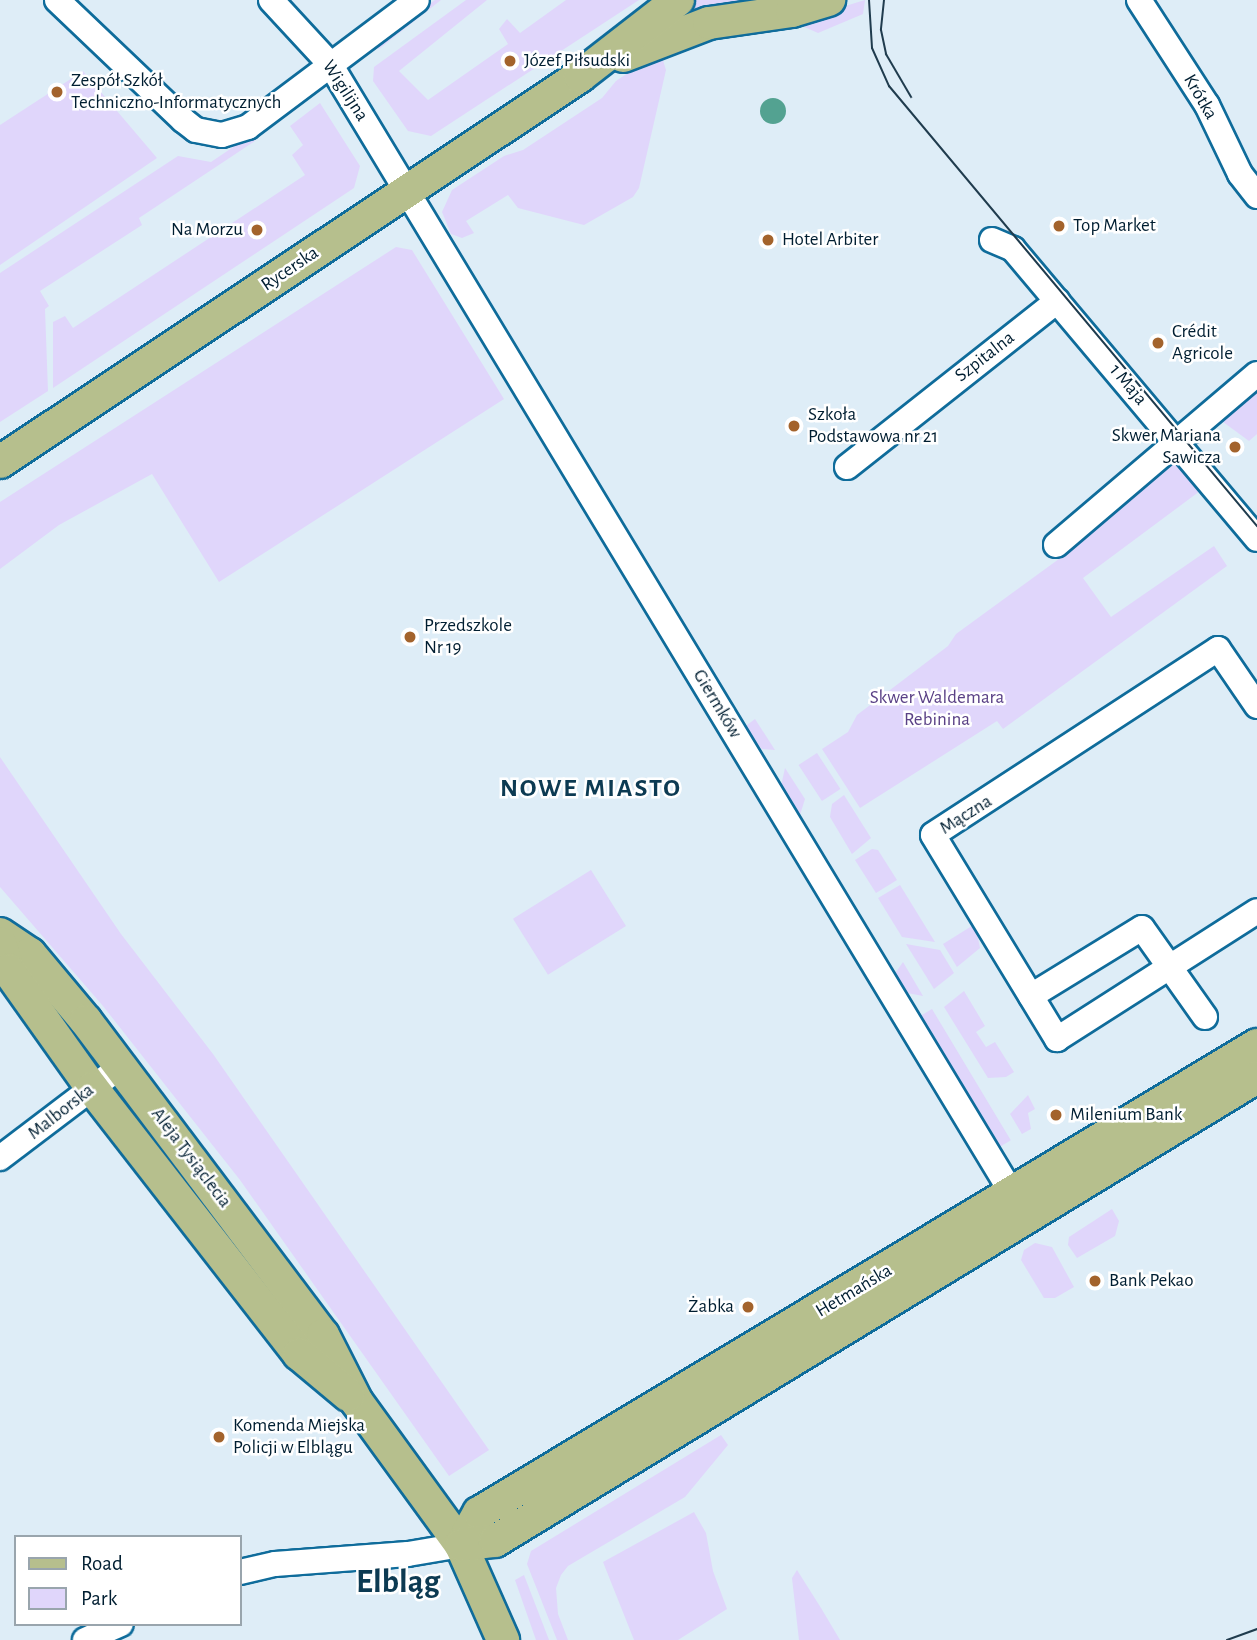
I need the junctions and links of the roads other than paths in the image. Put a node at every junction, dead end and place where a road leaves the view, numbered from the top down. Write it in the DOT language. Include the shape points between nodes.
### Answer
graph roads {
  1 [pos="57,0"];
  2 [pos="271,0"];
  3 [pos="417,0"];
  4 [pos="678,0"];
  5 [pos="829,0"];
  6 [pos="1139,0"];
  7 [pos="748,9"];
  8 [pos="330,64"];
  9 [pos="580,76"];
  10 [pos="408,191"];
  11 [pos="1257,196"];
  12 [pos="992,240"];
  13 [pos="1057,301"];
  14 [pos="1257,374"];
  15 [pos="1176,441"];
  16 [pos="0,462"];
  17 [pos="847,467"];
  18 [pos="1257,539"];
  19 [pos="1056,545"];
  20 [pos="1257,706"];
  21 [pos="1257,911"];
  22 [pos="0,934"];
  23 [pos="0,943"];
  24 [pos="1171,967"];
  25 [pos="1031,996"];
  26 [pos="1205,1017"];
  27 [pos="1257,1045"];
  28 [pos="121,1066"];
  29 [pos="1256,1081"];
  30 [pos="92,1088"];
  31 [pos="0,1158"];
  32 [pos="1020,1206"];
  33 [pos="357,1402"];
  34 [pos="461,1545"];
  35 [pos="242,1572"];
  36 [pos="116,1626"];
  37 [pos="85,1640"];
  38 [pos="503,1640"];
  1 -- 8 [label="street" via="196,130 234,134"];
  2 -- 8 [label="street, Wigilijna"];
  3 -- 8 [label="street"];
  4 -- 9 [label="main road, Rycerska"];
  5 -- 7 [label="main road, Rycerska" via="792,11"];
  6 -- 11 [label="street, Krótka" via="1207,105 1240,174"];
  7 -- 9 [label="main road, Rycerska" via="652,42"];
  8 -- 10 [label="street, Wigilijna"];
  9 -- 10 [label="main road, Rycerska"];
  10 -- 16 [label="main road, Rycerska"];
  10 -- 32 [label="street, Giermków"];
  12 -- 13 [label="street, 1 Maja" via="1013,249"];
  13 -- 15 [label="street, 1 Maja"];
  13 -- 17 [label="street, Szpitalna"];
  14 -- 15 [label="street"];
  15 -- 18 [label="street, 1 Maja"];
  15 -- 19 [label="street"];
  20 -- 25 [label="street, Mączna" via="1218,649 933,835"];
  21 -- 24 [label="street, Mączna"];
  22 -- 28 [label="main road, Aleja Tysiąclecia" via="30,954"];
  23 -- 30 [label="main road, Aleja Tysiąclecia" via="8,970"];
  24 -- 25 [label="street" via="1142,928"];
  24 -- 25 [label="street, Mączna" via="1057,1039"];
  24 -- 26 [label="street"];
  27 -- 32 [label="main road, Hetmańska"];
  28 -- 30 [label="street, Malborska"];
  28 -- 33 [label="main road, Aleja Tysiąclecia" via="323,1335"];
  29 -- 32 [label="main road, Hetmańska"];
  30 -- 31 [label="street, Malborska"];
  30 -- 33 [label="main road, Aleja Tysiąclecia" via="299,1354"];
  32 -- 34 [label="main road, Hetmańska" via="495,1541"];
  33 -- 34 [label="main road, Aleja Tysiąclecia"];
  34 -- 35 [label="street, Hetmańska" via="408,1554 275,1564"];
  34 -- 38 [label="main road, Aleja Tysiąclecia"];
  36 -- 37 [label="street"];
}
